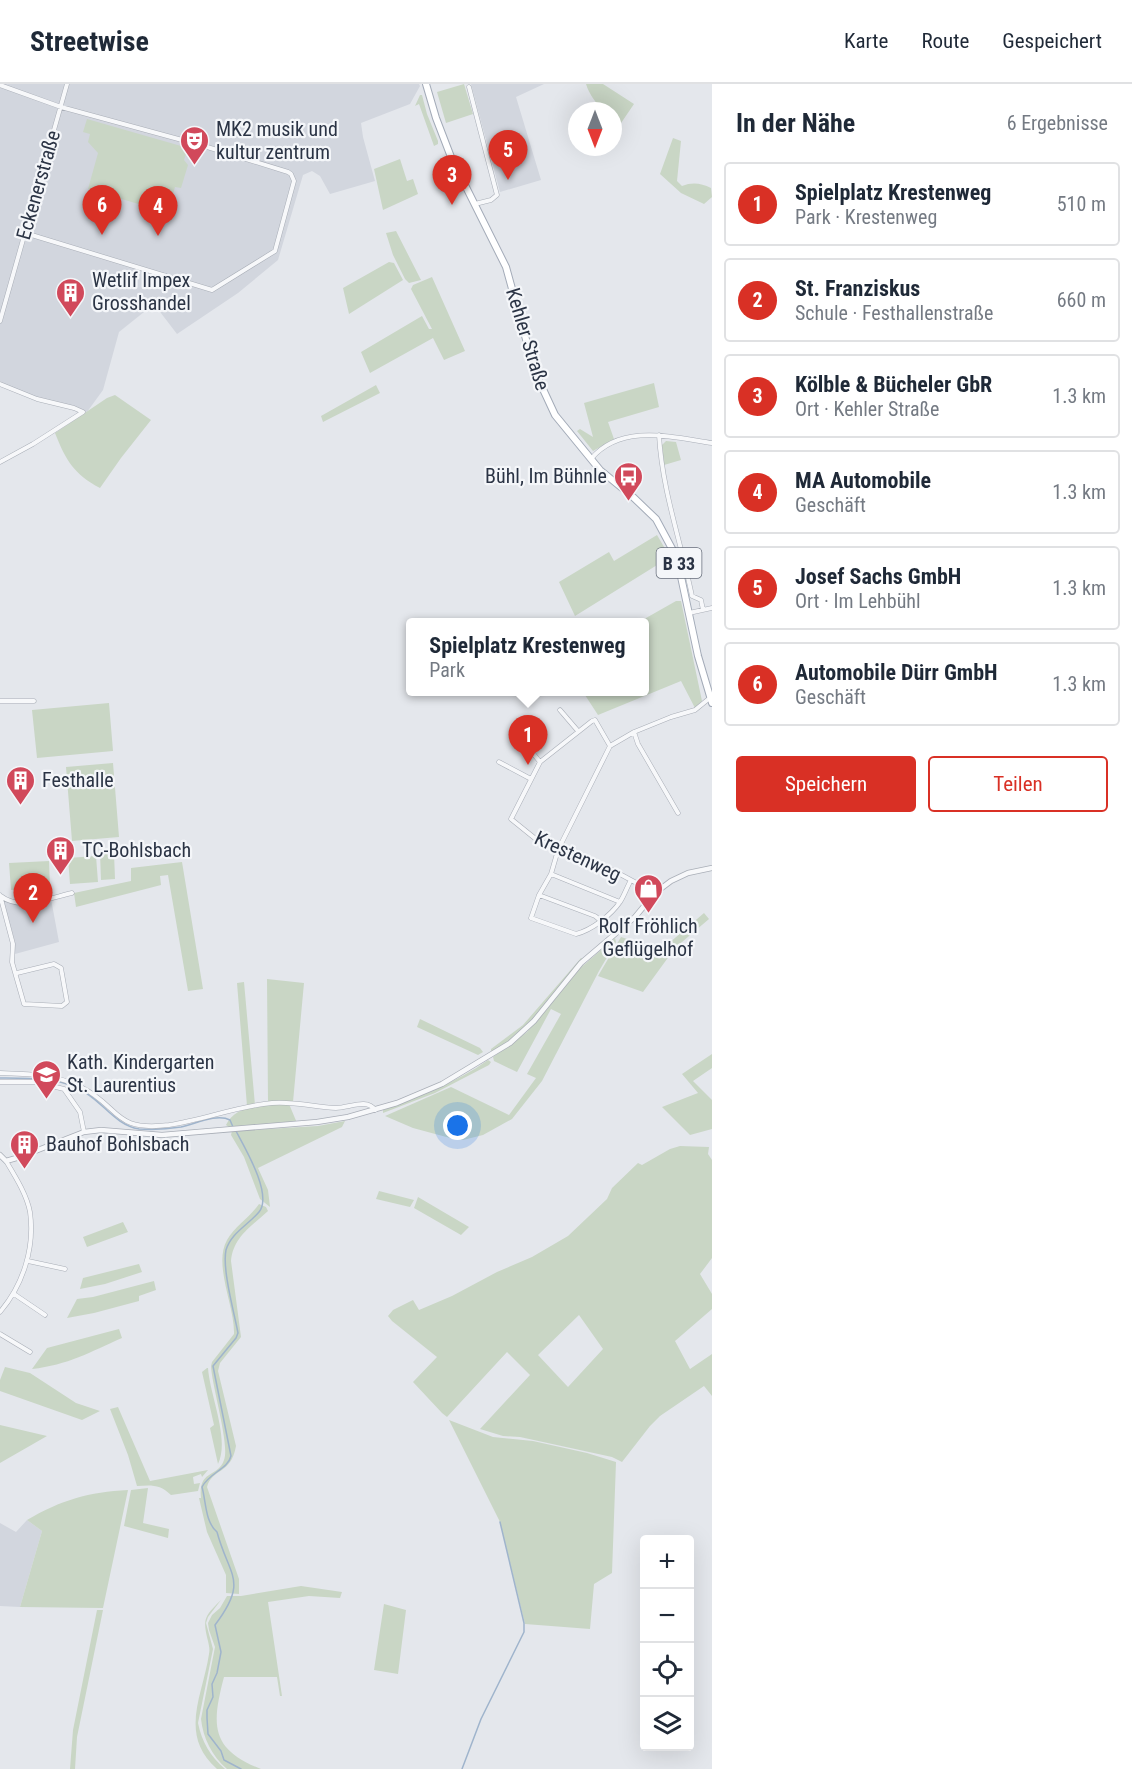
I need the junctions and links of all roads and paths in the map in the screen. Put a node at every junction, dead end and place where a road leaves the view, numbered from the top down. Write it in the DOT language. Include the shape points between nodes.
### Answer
graph roads {
  1 [pos="67,84"];
  2 [pos="426,84"];
  3 [pos="0,86"];
  4 [pos="469,87"];
  5 [pos="61,107"];
  6 [pos="474,204"];
  7 [pos="25,233"];
  8 [pos="0,321"];
  9 [pos="0,384"];
  10 [pos="659,435"];
  11 [pos="712,442"];
  12 [pos="591,460"];
  13 [pos="0,462"];
  14 [pos="712,608"];
  15 [pos="703,610"];
  16 [pos="689,613"];
  17 [pos="712,699"];
  18 [pos="34,701"];
  19 [pos="0,702"];
  20 [pos="560,710"];
  21 [pos="578,731"];
  22 [pos="634,732"];
  23 [pos="523,741"];
  24 [pos="610,746"];
  25 [pos="499,762"];
  26 [pos="540,762"];
  27 [pos="531,779"];
  28 [pos="678,813"];
  29 [pos="558,850"];
  30 [pos="712,868"];
  31 [pos="551,874"];
  32 [pos="631,880"];
  33 [pos="72,893"];
  34 [pos="655,893"];
  35 [pos="0,895"];
  36 [pos="539,895"];
  37 [pos="620,902"];
  38 [pos="600,920"];
  39 [pos="17,973"];
  40 [pos="0,1074"];
  41 [pos="0,1082"];
  42 [pos="376,1110"];
  43 [pos="84,1132"];
  44 [pos="0,1155"];
  45 [pos="6,1161"];
  46 [pos="28,1262"];
  47 [pos="65,1269"];
  48 [pos="14,1294"];
  49 [pos="0,1312"];
  50 [pos="45,1315"];
  51 [pos="0,1334"];
  52 [pos="30,1352"];
  1 -- 5 [label="street, Eckenerstraße"];
  2 -- 6 [label="main road, Kehler Straße / B 33" via="443,138"];
  3 -- 5 [label="street"];
  4 -- 6 [label="street" via="497,195"];
  5 -- 7 [label="street, Eckenerstraße"];
  5 -- 7 [label="street" via="291,174 294,181 275,251 212,290"];
  6 -- 12 [label="main road, Kehler Straße / B 33" via="506,267 545,396"];
  7 -- 8 [label="street, Eckenerstraße"];
  9 -- 13 [label="street" via="83,412"];
  10 -- 11 [label="street"];
  10 -- 12 [label="street" via="623,438 601,449"];
  10 -- 15 [label="street" via="670,510 692,596 701,600"];
  12 -- 16 [label="main road, Kehler Straße / B 33" via="661,527 677,558"];
  14 -- 15 [label="street"];
  15 -- 16 [label="street"];
  16 -- 17 [label="main road, Kehler Straße / B 33"];
  17 -- 22 [label="street" via="695,710"];
  18 -- 19 [label="street"];
  20 -- 21 [label="street"];
  21 -- 24 [label="street" via="595,720"];
  21 -- 26 [label="street, Krestenweg"];
  22 -- 24 [label="street"];
  22 -- 28 [label="street"];
  23 -- 26 [label="street"];
  24 -- 29 [label="street"];
  25 -- 27 [label="street"];
  26 -- 27 [label="street, Krestenweg"];
  27 -- 29 [label="street, Krestenweg" via="512,819 537,840"];
  29 -- 31 [label="street"];
  29 -- 32 [label="street, Krestenweg" via="605,866"];
  30 -- 34 [label="street" via="688,873"];
  31 -- 36 [label="street"];
  31 -- 37 [label="street"];
  32 -- 34 [label="street, Krestenweg"];
  32 -- 37 [label="street"];
  33 -- 35 [label="street" via="26,903"];
  34 -- 42 [label="street" via="635,918 581,963 534,1021 498,1052 442,1084"];
  35 -- 39 [label="street"];
  36 -- 38 [label="street"];
  36 -- 38 [label="street" via="531,918 576,934"];
  37 -- 38 [label="street"];
  39 -- 39 [label="street" via="24,1004 62,1006 67,1002 61,969 54,964"];
  40 -- 42 [label="street" via="46,1075 78,1086 130,1125 183,1122 272,1103 340,1108 365,1104"];
  41 -- 43 [label="street" via="35,1082 64,1089 80,1112"];
  42 -- 43 [label="street" via="317,1122 162,1135"];
  43 -- 45 [label="street"];
  44 -- 45 [label="street"];
  45 -- 46 [label="street" via="30,1210"];
  46 -- 47 [label="street"];
  46 -- 48 [label="street"];
  48 -- 49 [label="street"];
  48 -- 50 [label="street"];
  51 -- 52 [label="street"];
}
